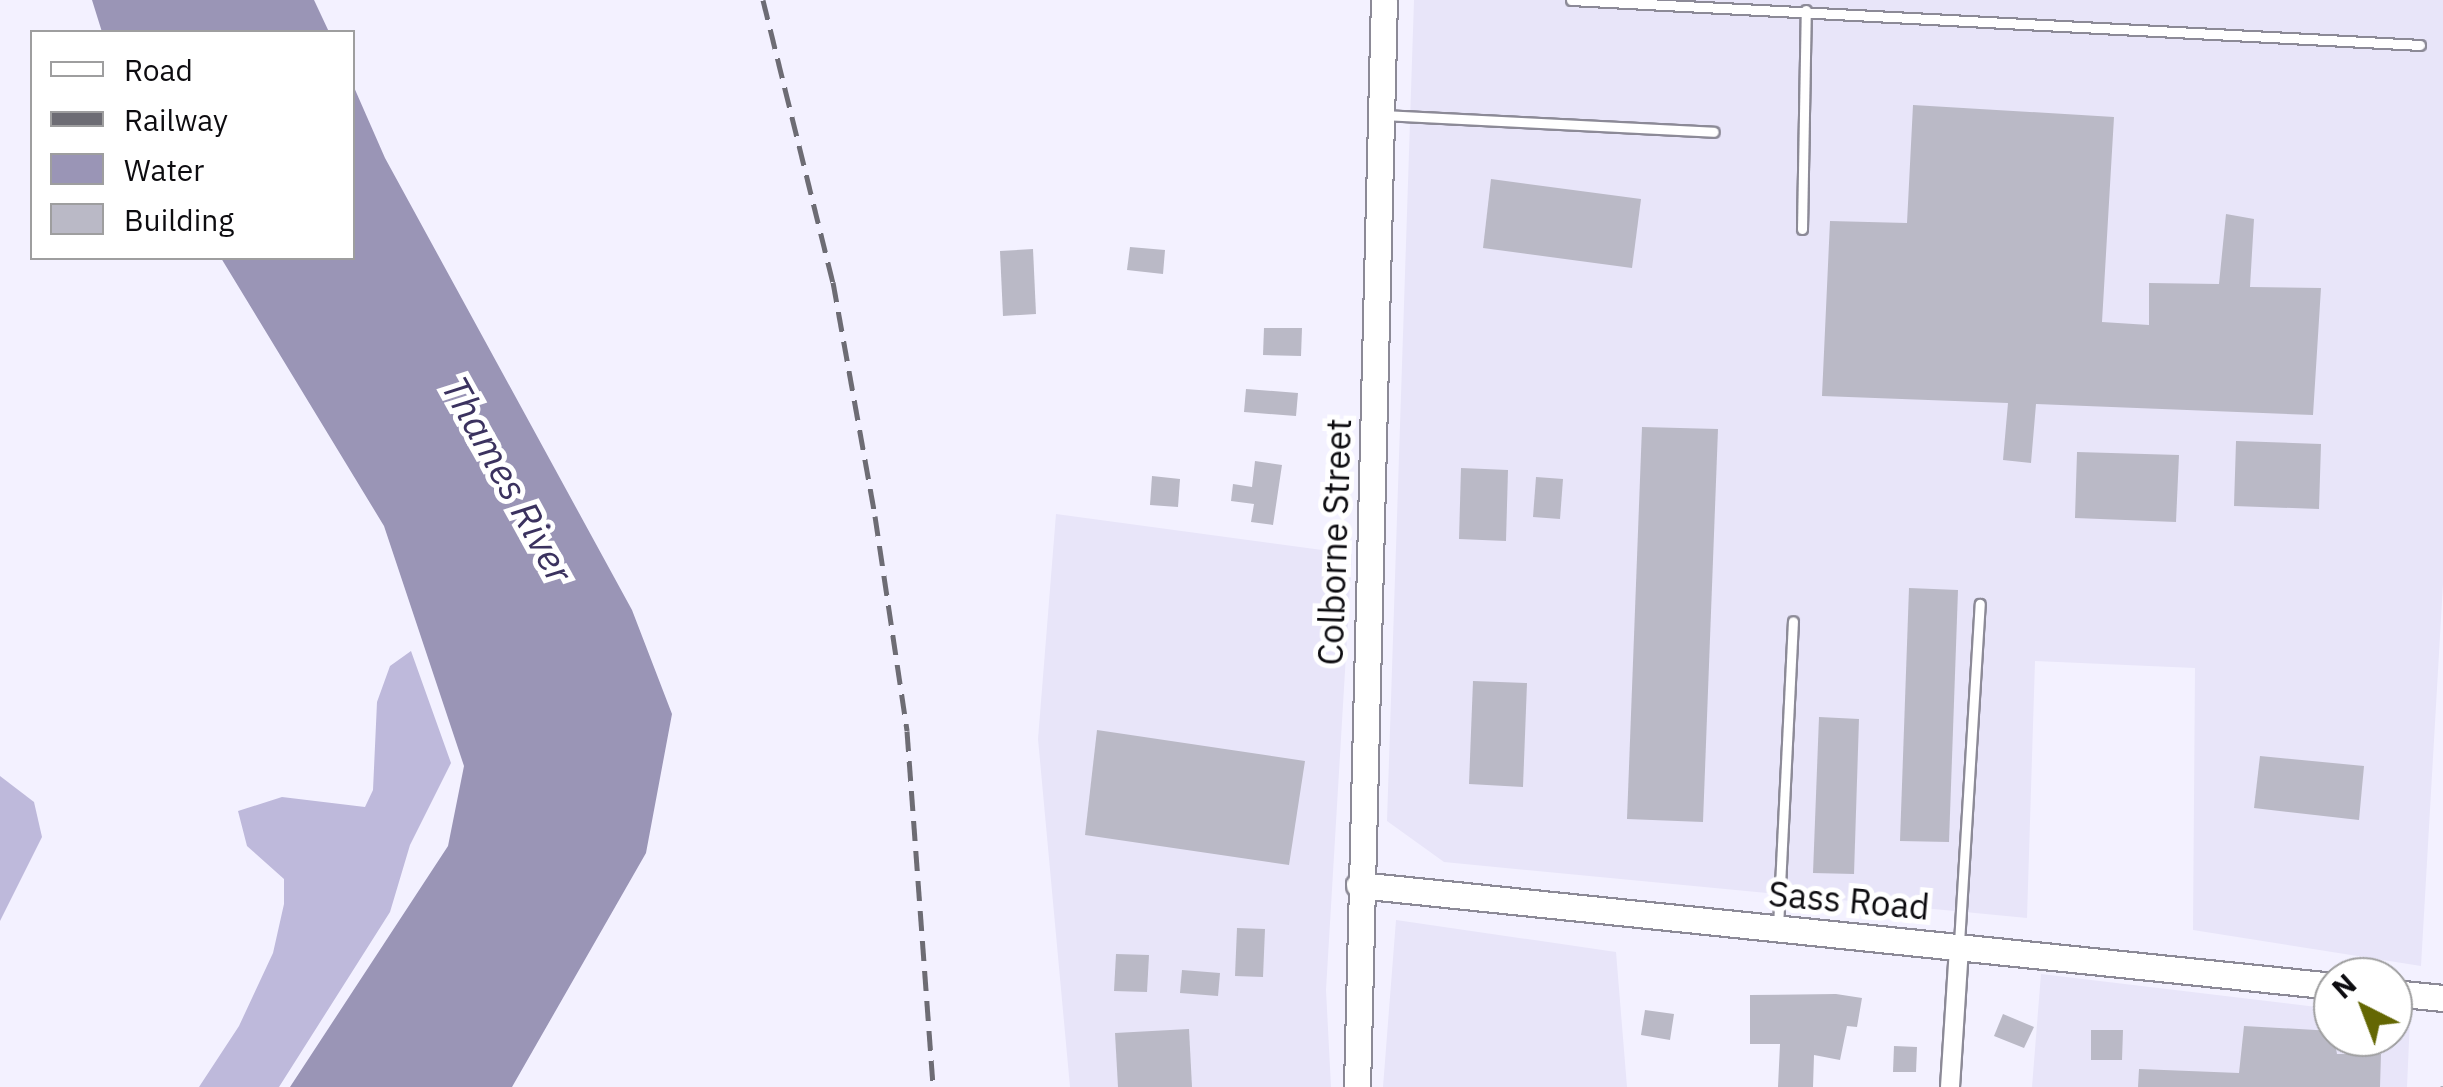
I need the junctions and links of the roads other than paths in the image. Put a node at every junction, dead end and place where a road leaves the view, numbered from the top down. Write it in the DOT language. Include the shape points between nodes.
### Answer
graph roads {
  1 [pos="1384,0"];
  2 [pos="1571,0"];
  3 [pos="1806,10"];
  4 [pos="2420,44"];
  5 [pos="1380,115"];
  6 [pos="1714,132"];
  7 [pos="1802,229"];
  8 [pos="1980,604"];
  9 [pos="1794,621"];
  10 [pos="1358,885"];
  11 [pos="1778,929"];
  12 [pos="1959,946"];
  13 [pos="2313,984"];
  14 [pos="2413,994"];
  15 [pos="2443,998"];
  16 [pos="1357,1087"];
  17 [pos="1950,1087"];
  1 -- 5 [label="street, Colborne Street"];
  2 -- 3 [label="lane"];
  3 -- 4 [label="lane"];
  3 -- 7 [label="lane"];
  5 -- 6 [label="lane"];
  5 -- 10 [label="street, Colborne Street"];
  8 -- 12 [label="lane"];
  9 -- 11 [label="lane"];
  10 -- 11 [label="street, Sass Road"];
  10 -- 16 [label="street, Colborne Street"];
  11 -- 12 [label="street, Sass Road"];
  12 -- 13 [label="street, Sass Road"];
  12 -- 17 [label="street"];
  14 -- 15 [label="street"];
}
